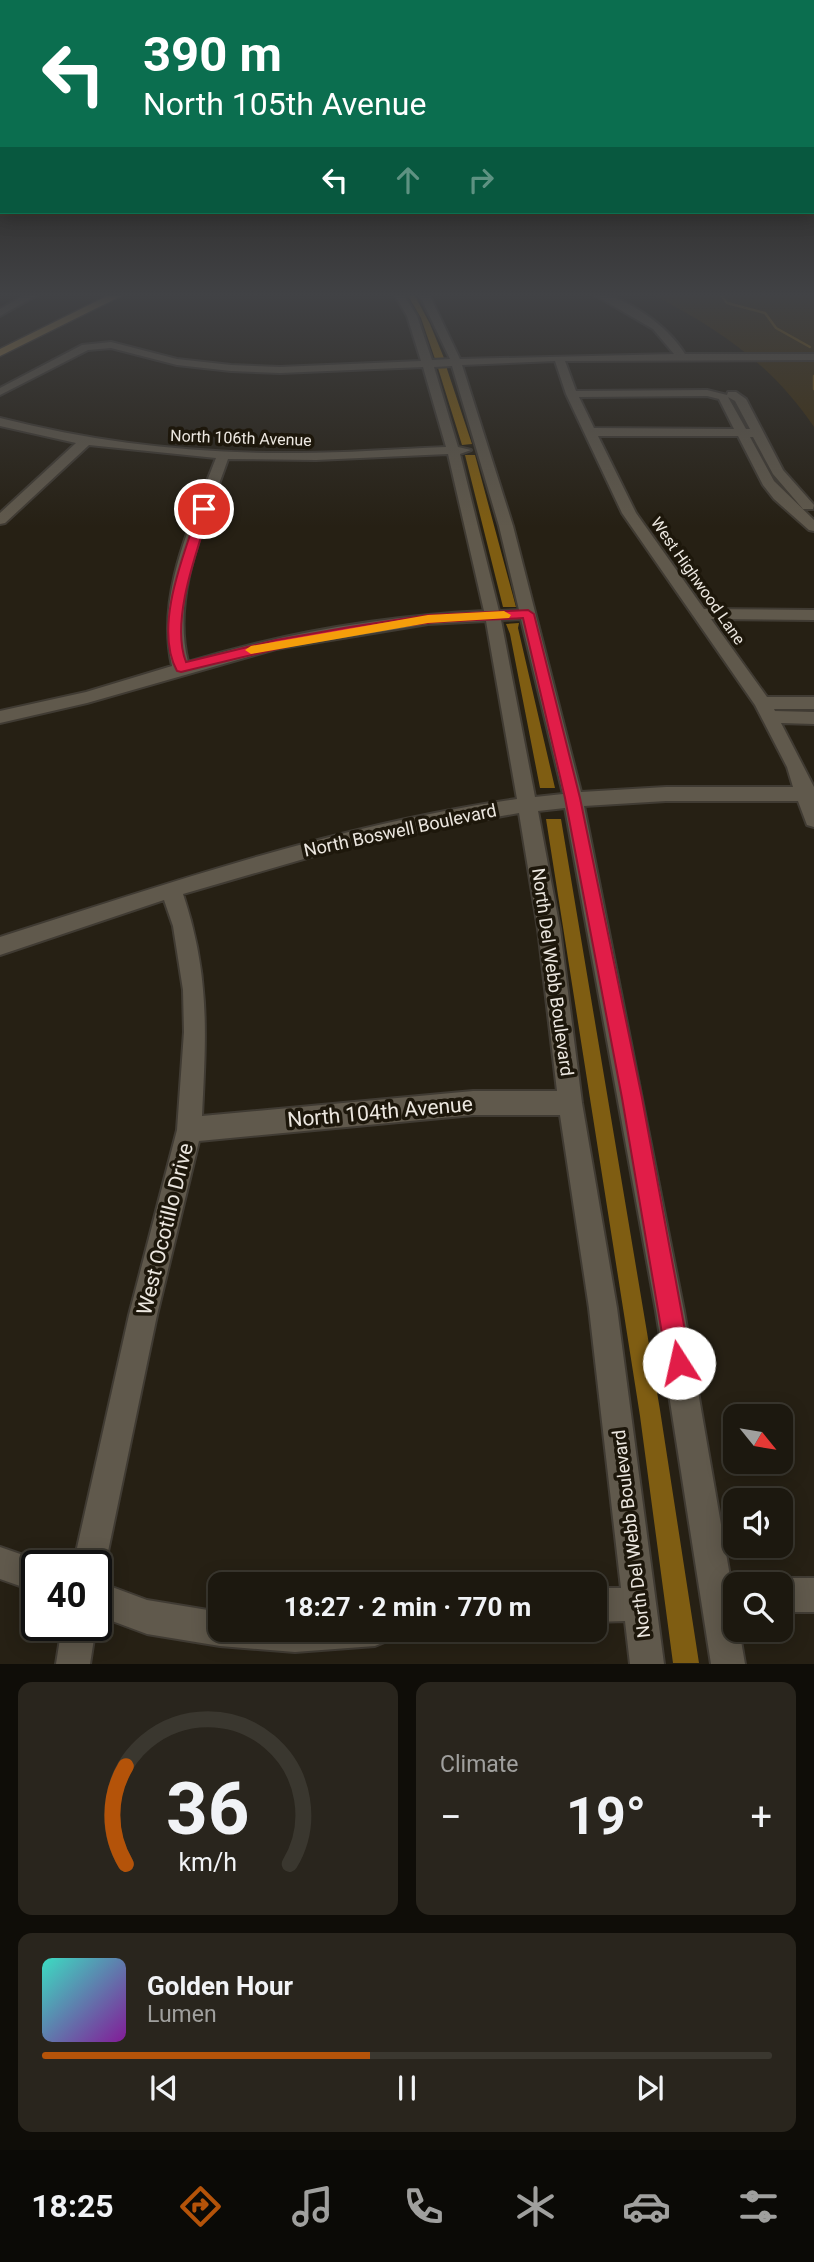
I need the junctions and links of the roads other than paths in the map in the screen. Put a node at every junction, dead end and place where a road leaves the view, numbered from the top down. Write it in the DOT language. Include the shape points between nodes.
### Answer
graph roads {
  1 [pos="41,372"];
  2 [pos="429,372"];
  3 [pos="459,372"];
  4 [pos="564,372"];
  5 [pos="571,391"];
  6 [pos="0,393"];
  7 [pos="0,422"];
  8 [pos="592,435"];
  9 [pos="744,437"];
  10 [pos="760,437"];
  11 [pos="86,441"];
  12 [pos="483,449"];
  13 [pos="453,450"];
  14 [pos="223,456"];
  15 [pos="814,512"];
  16 [pos="0,520"];
  17 [pos="814,527"];
  18 [pos="528,614"];
  19 [pos="493,615"];
  20 [pos="814,615"];
  21 [pos="704,621"];
  22 [pos="814,628"];
  23 [pos="181,668"];
  24 [pos="814,703"];
  25 [pos="766,710"];
  26 [pos="0,717"];
  27 [pos="814,718"];
  28 [pos="810,794"];
  29 [pos="573,798"];
  30 [pos="528,804"];
  31 [pos="814,820"];
  32 [pos="171,889"];
  33 [pos="0,946"];
  34 [pos="570,1103"];
  35 [pos="189,1130"];
  36 [pos="92,1550"];
  37 [pos="0,1563"];
  38 [pos="21,1570"];
  39 [pos="723,1575"];
  40 [pos="793,1595"];
  41 [pos="814,1595"];
  42 [pos="112,1604"];
  43 [pos="640,1604"];
  44 [pos="607,1605"];
  45 [pos="208,1627"];
  46 [pos="77,1641"];
  47 [pos="728,1642"];
  48 [pos="73,1664"];
  49 [pos="647,1664"];
  50 [pos="728,1664"];
  1 -- 6 [label="street"];
  2 -- 13 [label="street, North Del Webb Boulevard"];
  3 -- 12 [label="street"];
  4 -- 5 [label="street, West Highwood Lane"];
  5 -- 8 [label="street, West Highwood Lane"];
  5 -- 9 [label="street" via="716,395 726,401"];
  5 -- 10 [label="street" via="717,389 740,399"];
  7 -- 11 [label="street, North 106th Avenue"];
  8 -- 9 [label="street"];
  8 -- 21 [label="street, West Highwood Lane" via="629,513"];
  9 -- 10 [label="street"];
  9 -- 17 [label="street" via="768,482"];
  10 -- 15 [label="street" via="787,484"];
  11 -- 14 [label="street, North 106th Avenue"];
  11 -- 16 [label="street"];
  12 -- 13 [label="street, North 106th Avenue"];
  12 -- 18 [label="street"];
  13 -- 14 [label="street, North 106th Avenue"];
  13 -- 19 [label="street, North Del Webb Boulevard"];
  14 -- 23 [label="street" via="181,584 175,650"];
  18 -- 19 [label="street"];
  18 -- 29 [label="street"];
  19 -- 23 [label="street" via="350,631"];
  19 -- 30 [label="street, North Del Webb Boulevard"];
  20 -- 21 [label="street"];
  21 -- 22 [label="street"];
  21 -- 25 [label="street, West Highwood Lane"];
  23 -- 26 [label="street"];
  24 -- 25 [label="street"];
  25 -- 27 [label="street"];
  25 -- 28 [label="street, West Highwood Lane"];
  28 -- 29 [label="street, North Boswell Boulevard"];
  28 -- 31 [label="street, West Highwood Lane"];
  29 -- 30 [label="street, North Boswell Boulevard"];
  29 -- 39 [label="street"];
  30 -- 32 [label="street, North Boswell Boulevard" via="341,839"];
  30 -- 34 [label="street, North Del Webb Boulevard"];
  32 -- 33 [label="street, North Boswell Boulevard"];
  32 -- 35 [label="street, West Ocotillo Drive" via="194,990"];
  34 -- 35 [label="street, North 104th Avenue" via="473,1104"];
  34 -- 43 [label="street, North Del Webb Boulevard" via="603,1308"];
  35 -- 36 [label="street, West Ocotillo Drive"];
  37 -- 38 [label="street"];
  40 -- 41 [label="street"];
  42 -- 45 [label="street" via="148,1617"];
  43 -- 44 [label="street"];
  43 -- 49 [label="street, North Del Webb Boulevard"];
  46 -- 48 [label="street"];
  47 -- 50 [label="street"];
}
